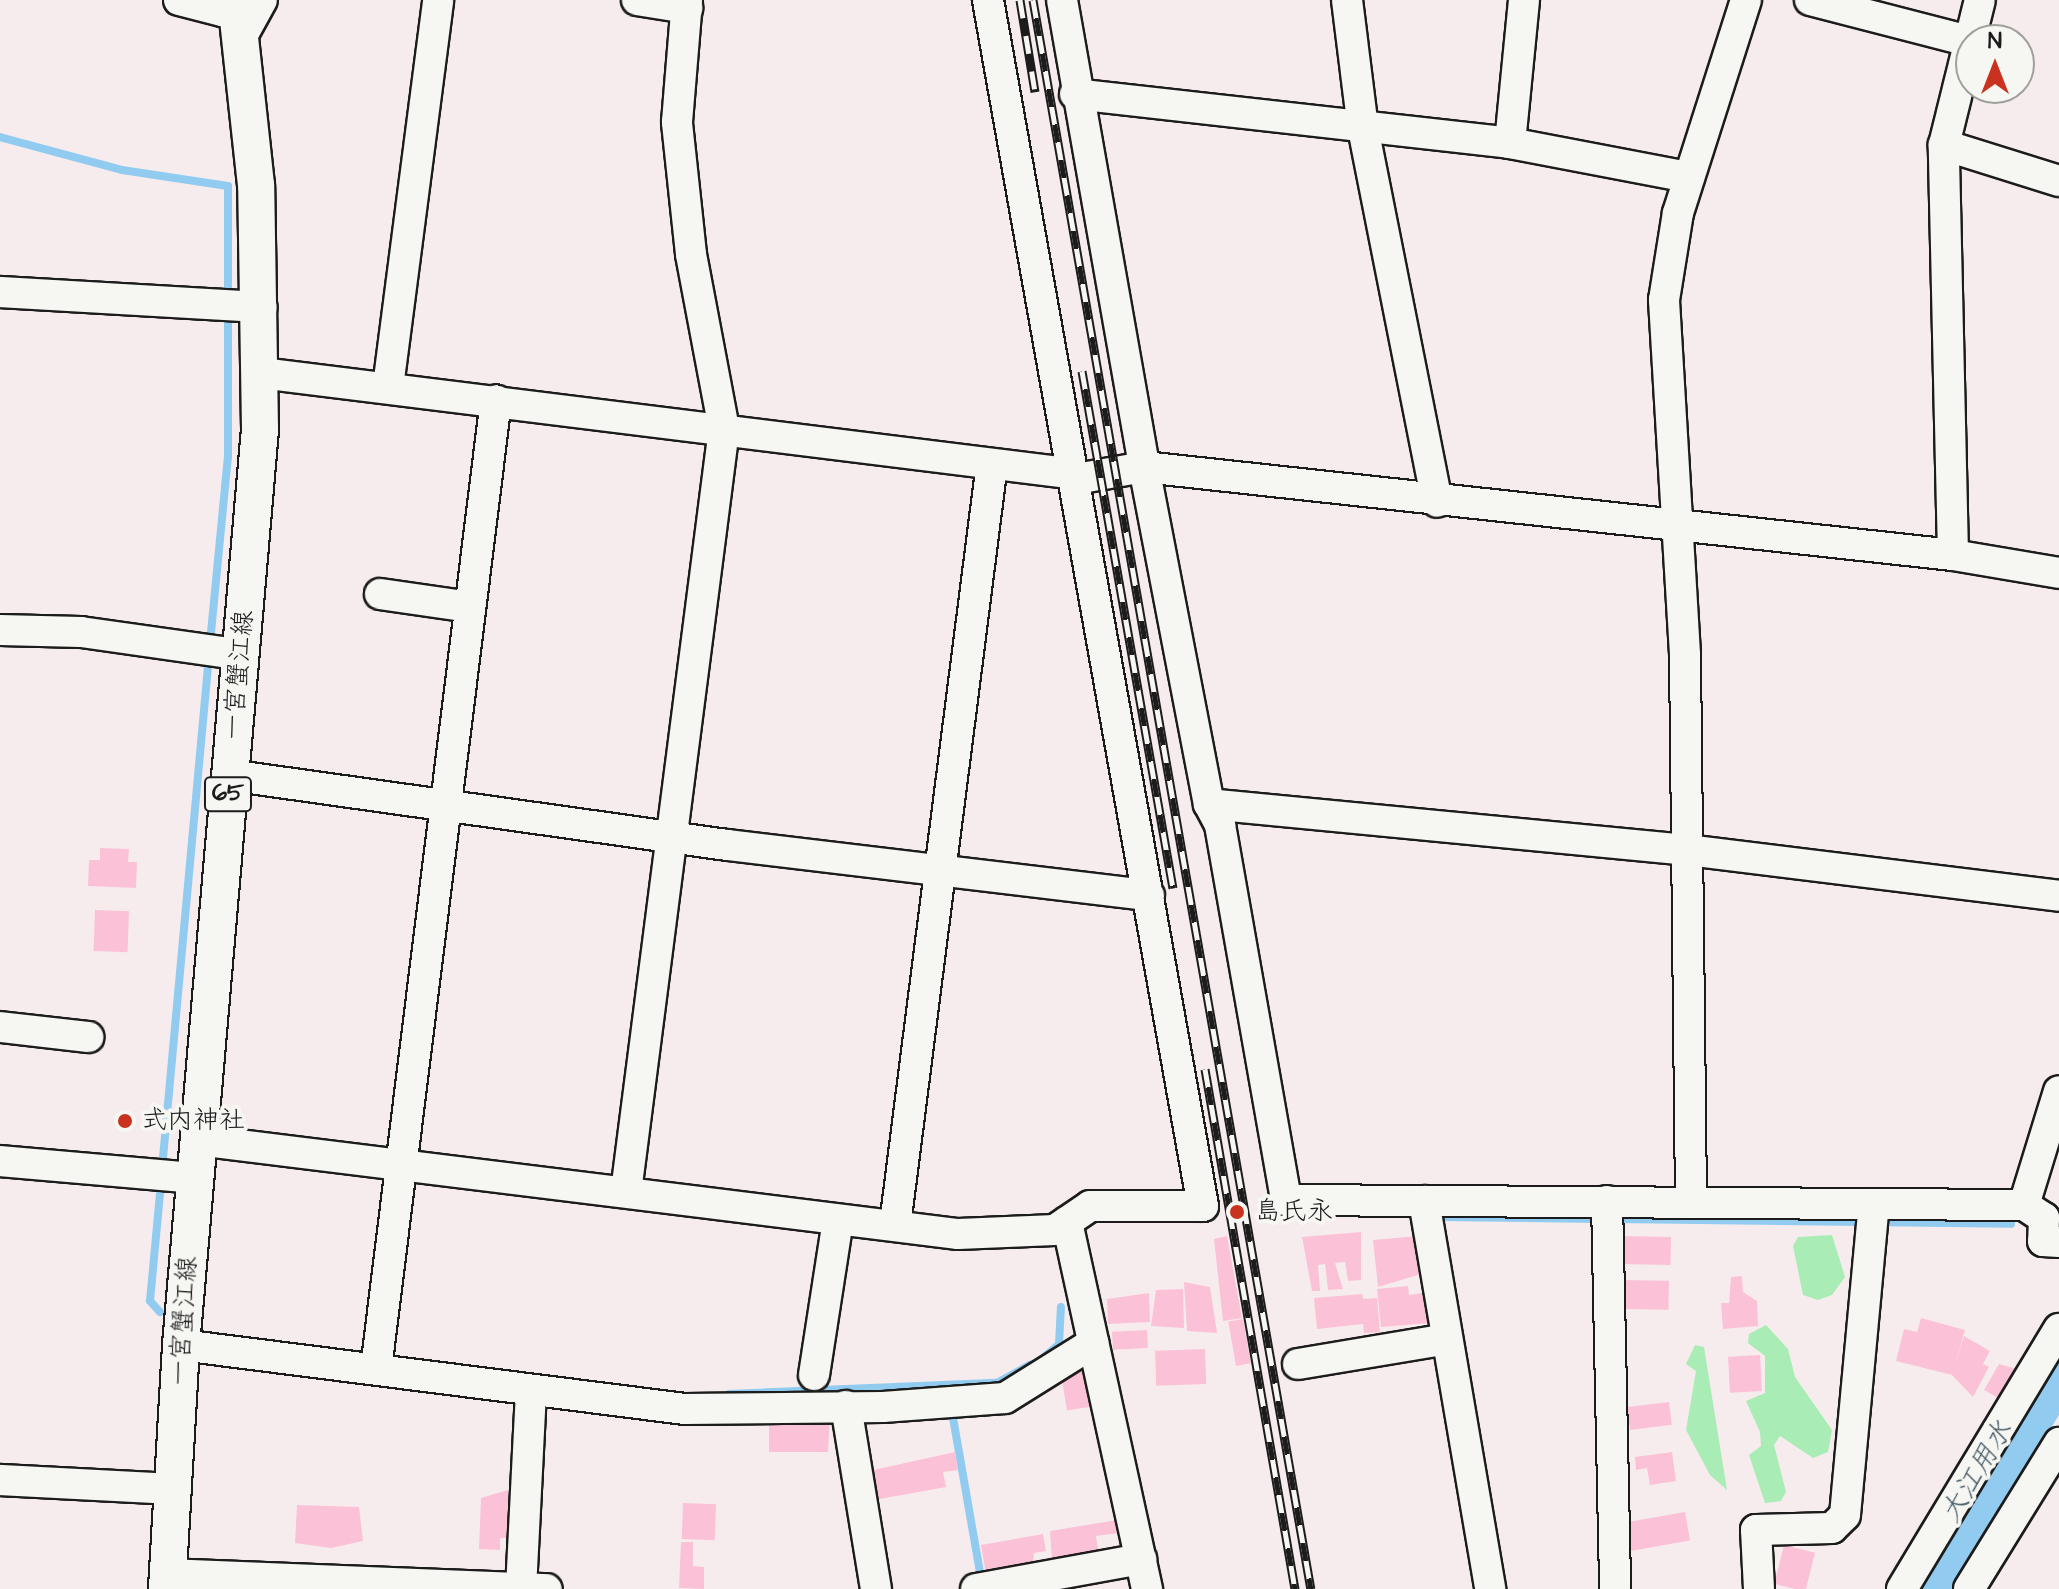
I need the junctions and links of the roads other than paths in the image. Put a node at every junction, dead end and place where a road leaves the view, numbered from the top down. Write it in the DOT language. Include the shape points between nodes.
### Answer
graph roads {
  1 [pos="179,0"];
  2 [pos="438,0"];
  3 [pos="637,0"];
  4 [pos="988,0"];
  5 [pos="1062,0"];
  6 [pos="1347,0"];
  7 [pos="1524,0"];
  8 [pos="1746,0"];
  9 [pos="1810,0"];
  10 [pos="1980,0"];
  11 [pos="687,4"];
  12 [pos="244,11"];
  13 [pos="1974,24"];
  14 [pos="1955,37"];
  15 [pos="1075,94"];
  16 [pos="1955,99"];
  17 [pos="1363,128"];
  18 [pos="1510,143"];
  19 [pos="1944,145"];
  20 [pos="1689,177"];
  21 [pos="2059,181"];
  22 [pos="0,292"];
  23 [pos="240,308"];
  24 [pos="261,373"];
  25 [pos="388,387"];
  26 [pos="496,400"];
  27 [pos="724,429"];
  28 [pos="992,464"];
  29 [pos="1144,467"];
  30 [pos="1075,476"];
  31 [pos="1437,502"];
  32 [pos="1677,526"];
  33 [pos="1953,555"];
  34 [pos="2059,573"];
  35 [pos="380,594"];
  36 [pos="470,607"];
  37 [pos="0,630"];
  38 [pos="221,652"];
  39 [pos="229,775"];
  40 [pos="1209,804"];
  41 [pos="447,806"];
  42 [pos="675,838"];
  43 [pos="1687,850"];
  44 [pos="940,870"];
  45 [pos="1149,895"];
  46 [pos="2059,896"];
  47 [pos="0,1027"];
  48 [pos="88,1037"];
  49 [pos="2059,1091"];
  50 [pos="198,1140"];
  51 [pos="0,1161"];
  52 [pos="400,1163"];
  53 [pos="173,1176"];
  54 [pos="626,1192"];
  55 [pos="1424,1201"];
  56 [pos="1691,1201"];
  57 [pos="1607,1214"];
  58 [pos="1873,1217"];
  59 [pos="838,1220"];
  60 [pos="2047,1221"];
  61 [pos="1067,1222"];
  62 [pos="895,1225"];
  63 [pos="2059,1329"];
  64 [pos="1447,1339"];
  65 [pos="1093,1343"];
  66 [pos="181,1345"];
  67 [pos="378,1359"];
  68 [pos="1298,1364"];
  69 [pos="814,1375"];
  70 [pos="531,1390"];
  71 [pos="846,1406"];
  72 [pos="2059,1443"];
  73 [pos="0,1480"];
  74 [pos="173,1489"];
  75 [pos="1141,1559"];
  76 [pos="168,1582"];
  77 [pos="312,1583"];
  78 [pos="529,1589"];
  79 [pos="876,1589"];
  80 [pos="976,1589"];
  81 [pos="1147,1589"];
  82 [pos="1490,1589"];
  83 [pos="1615,1589"];
  84 [pos="1759,1589"];
  85 [pos="1902,1589"];
  86 [pos="1969,1589"];
  1 -- 12 [label="street"];
  2 -- 25 [label="street"];
  3 -- 11 [label="street"];
  4 -- 30 [label="street"];
  5 -- 15 [label="street"];
  6 -- 17 [label="street"];
  7 -- 18 [label="street"];
  8 -- 20 [label="street"];
  9 -- 14 [label="street"];
  10 -- 13 [label="street"];
  11 -- 27 [label="street" via="677,122 691,254"];
  12 -- 23 [label="main road, 一宮蟹江線 / 65"];
  15 -- 17 [label="street"];
  15 -- 29 [label="street"];
  16 -- 19 [label="street"];
  17 -- 18 [label="street"];
  17 -- 31 [label="street"];
  18 -- 20 [label="street"];
  19 -- 21 [label="street"];
  19 -- 33 [label="street"];
  20 -- 32 [label="street" via="1664,300"];
  22 -- 23 [label="street"];
  23 -- 24 [label="main road, 一宮蟹江線 / 65"];
  24 -- 25 [label="street"];
  24 -- 38 [label="main road, 一宮蟹江線 / 65"];
  25 -- 26 [label="street"];
  26 -- 27 [label="street"];
  26 -- 36 [label="street"];
  27 -- 28 [label="street"];
  27 -- 42 [label="street"];
  28 -- 30 [label="street"];
  28 -- 44 [label="street"];
  29 -- 30 [label="street"];
  29 -- 31 [label="street"];
  29 -- 40 [label="street"];
  30 -- 45 [label="street"];
  31 -- 32 [label="street"];
  32 -- 33 [label="street"];
  32 -- 43 [label="street"];
  33 -- 34 [label="street"];
  35 -- 36 [label="street"];
  36 -- 41 [label="street"];
  37 -- 38 [label="street" via="81,632"];
  38 -- 39 [label="main road, 一宮蟹江線 / 65"];
  39 -- 41 [label="street"];
  39 -- 50 [label="main road, 一宮蟹江線 / 65"];
  40 -- 43 [label="street"];
  40 -- 55 [label="street" via="1220,825 1286,1200"];
  41 -- 42 [label="street"];
  41 -- 52 [label="street"];
  42 -- 44 [label="street"];
  42 -- 54 [label="street"];
  43 -- 46 [label="street"];
  43 -- 56 [label="street"];
  44 -- 45 [label="street"];
  44 -- 62 [label="street"];
  45 -- 61 [label="street" via="1203,1206 1090,1206"];
  47 -- 48 [label="street"];
  49 -- 60 [label="street"];
  50 -- 52 [label="street"];
  50 -- 53 [label="main road, 一宮蟹江線 / 65"];
  51 -- 53 [label="street"];
  52 -- 54 [label="street"];
  52 -- 67 [label="street"];
  53 -- 66 [label="main road, 一宮蟹江線 / 65"];
  54 -- 59 [label="street"];
  55 -- 57 [label="street"];
  55 -- 64 [label="street"];
  56 -- 57 [label="street"];
  56 -- 58 [label="street"];
  57 -- 83 [label="street"];
  58 -- 60 [label="street"];
  58 -- 84 [label="street" via="1845,1515 1832,1528 1756,1530"];
  59 -- 62 [label="street"];
  59 -- 69 [label="street"];
  61 -- 62 [label="street" via="1055,1230 958,1234"];
  61 -- 65 [label="street"];
  63 -- 85 [label="street"];
  64 -- 68 [label="street"];
  64 -- 82 [label="street"];
  65 -- 71 [label="street" via="1005,1398"];
  65 -- 75 [label="street"];
  66 -- 67 [label="street"];
  66 -- 74 [label="main road, 一宮蟹江線 / 65"];
  67 -- 70 [label="street"];
  70 -- 71 [label="street" via="685,1409"];
  70 -- 78 [label="street"];
  71 -- 79 [label="street"];
  72 -- 86 [label="street"];
  73 -- 74 [label="street"];
  74 -- 76 [label="main road, 一宮蟹江線 / 65"];
  75 -- 80 [label="street"];
  75 -- 81 [label="street"];
  76 -- 77 [label="street"];
  77 -- 78 [label="street"];
}
